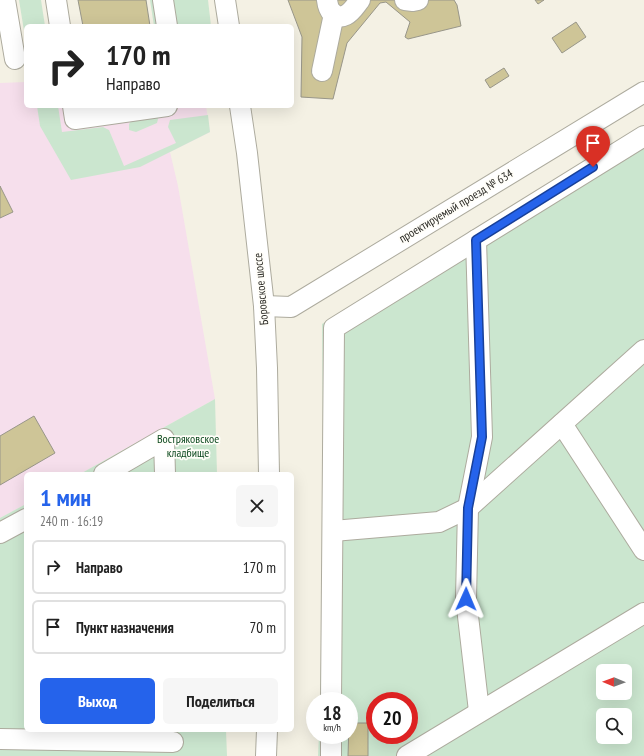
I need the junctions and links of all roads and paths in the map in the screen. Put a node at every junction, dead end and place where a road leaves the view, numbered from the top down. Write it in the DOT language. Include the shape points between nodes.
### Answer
graph roads {
  1 [pos="5,0"];
  2 [pos="56,0"];
  3 [pos="162,0"];
  4 [pos="225,0"];
  5 [pos="360,0"];
  6 [pos="405,0"];
  7 [pos="418,0"];
  8 [pos="330,7"];
  9 [pos="60,24"];
  10 [pos="167,24"];
  11 [pos="229,24"];
  12 [pos="15,59"];
  13 [pos="322,71"];
  14 [pos="644,92"];
  15 [pos="73,108"];
  16 [pos="153,108"];
  17 [pos="240,108"];
  18 [pos="640,145"];
  19 [pos="476,240"];
  20 [pos="264,306"];
  21 [pos="644,350"];
  22 [pos="562,424"];
  23 [pos="108,472"];
  24 [pos="165,472"];
  25 [pos="269,472"];
  26 [pos="468,508"];
  27 [pos="24,520"];
  28 [pos="333,531"];
  29 [pos="0,533"];
  30 [pos="644,550"];
  31 [pos="644,613"];
  32 [pos="331,692"];
  33 [pos="479,711"];
  34 [pos="267,732"];
  35 [pos="0,739"];
  36 [pos="45,742"];
  37 [pos="173,743"];
  38 [pos="331,744"];
  39 [pos="266,756"];
  40 [pos="331,756"];
  41 [pos="407,756"];
  1 -- 12 [label="street"];
  2 -- 9 [label="street"];
  3 -- 10 [label="street"];
  4 -- 11 [label="street"];
  5 -- 8 [label="street" via="342,16"];
  6 -- 7 [label="street"];
  8 -- 13 [label="street"];
  14 -- 20 [label="street, проектируемый проезд № 634" via="291,307"];
  15 -- 16 [label="street" via="75,119"];
  17 -- 20 [label="street, Боровское шоссе"];
  18 -- 19 [label="street"];
  19 -- 26 [label="street" via="482,437"];
  19 -- 28 [label="street" via="334,328"];
  20 -- 25 [label="street, Боровское шоссе"];
  21 -- 22 [label="street"];
  22 -- 26 [label="street"];
  22 -- 30 [label="street"];
  23 -- 24 [label="street" via="164,440"];
  26 -- 28 [label="street" via="439,522"];
  26 -- 33 [label="street" via="466,599"];
  27 -- 29 [label="street"];
  28 -- 32 [label="street"];
  31 -- 33 [label="street"];
  33 -- 41 [label="street"];
  34 -- 39 [label="street"];
  35 -- 36 [label="street"];
  36 -- 37 [label="street"];
  38 -- 40 [label="street"];
}
